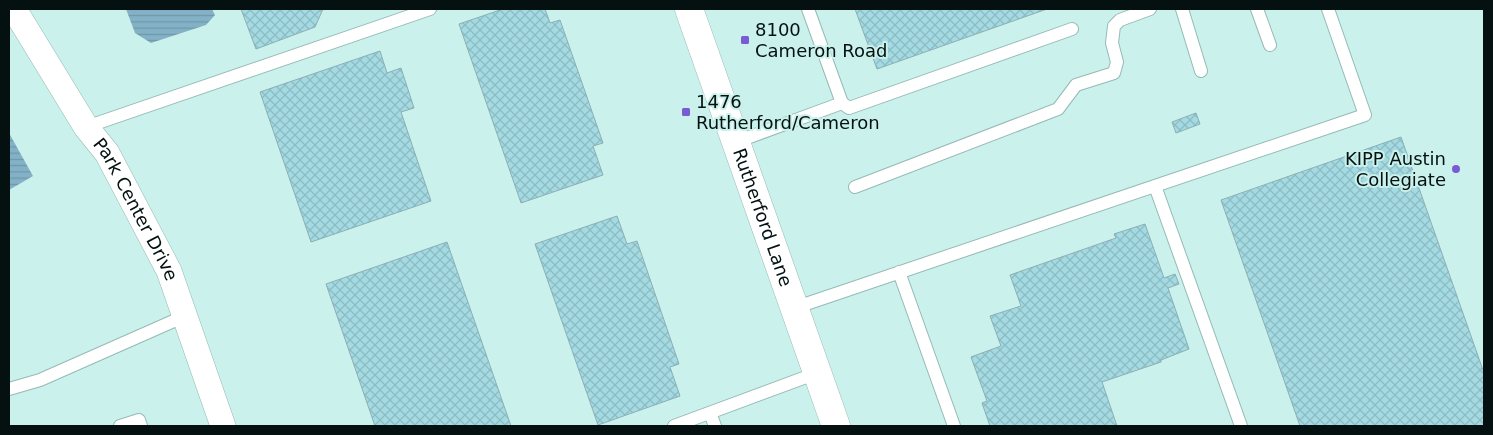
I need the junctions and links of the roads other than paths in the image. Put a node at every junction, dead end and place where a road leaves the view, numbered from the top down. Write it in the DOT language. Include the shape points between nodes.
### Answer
graph roads {
  1 [pos="14,9"];
  2 [pos="430,9"];
  3 [pos="689,9"];
  4 [pos="808,9"];
  5 [pos="1150,9"];
  6 [pos="1182,9"];
  7 [pos="1257,9"];
  8 [pos="1328,9"];
  9 [pos="1072,29"];
  10 [pos="1270,45"];
  11 [pos="1202,71"];
  12 [pos="842,103"];
  13 [pos="86,127"];
  14 [pos="736,142"];
  15 [pos="1155,186"];
  16 [pos="855,188"];
  17 [pos="899,272"];
  18 [pos="794,308"];
  19 [pos="185,316"];
  20 [pos="817,374"];
  21 [pos="9,390"];
  22 [pos="710,413"];
  23 [pos="120,426"];
  24 [pos="141,426"];
  25 [pos="223,426"];
  26 [pos="674,426"];
  27 [pos="716,426"];
  28 [pos="836,426"];
  29 [pos="954,426"];
  30 [pos="1241,426"];
  1 -- 13 [label="street, Park Center Drive"];
  2 -- 13 [label="lane"];
  3 -- 14 [label="street, Rutherford Lane"];
  4 -- 12 [label="lane"];
  5 -- 16 [label="lane" via="1120,20 1114,26 1112,43 1117,62 1114,73 1076,85 1058,109"];
  6 -- 11 [label="lane"];
  7 -- 10 [label="lane"];
  8 -- 15 [label="lane" via="1365,115"];
  9 -- 12 [label="lane" via="849,108"];
  12 -- 14 [label="lane"];
  13 -- 19 [label="street, Park Center Drive" via="107,153 169,271"];
  14 -- 18 [label="street, Rutherford Lane"];
  15 -- 17 [label="lane"];
  15 -- 30 [label="lane"];
  17 -- 18 [label="lane"];
  17 -- 29 [label="lane"];
  18 -- 20 [label="street, Rutherford Lane"];
  19 -- 21 [label="lane" via="40,380"];
  19 -- 25 [label="street, Park Center Drive"];
  20 -- 22 [label="lane"];
  20 -- 28 [label="street, Rutherford Lane"];
  22 -- 26 [label="lane"];
  22 -- 27 [label="lane"];
  23 -- 24 [label="lane" via="139,420"];
}
